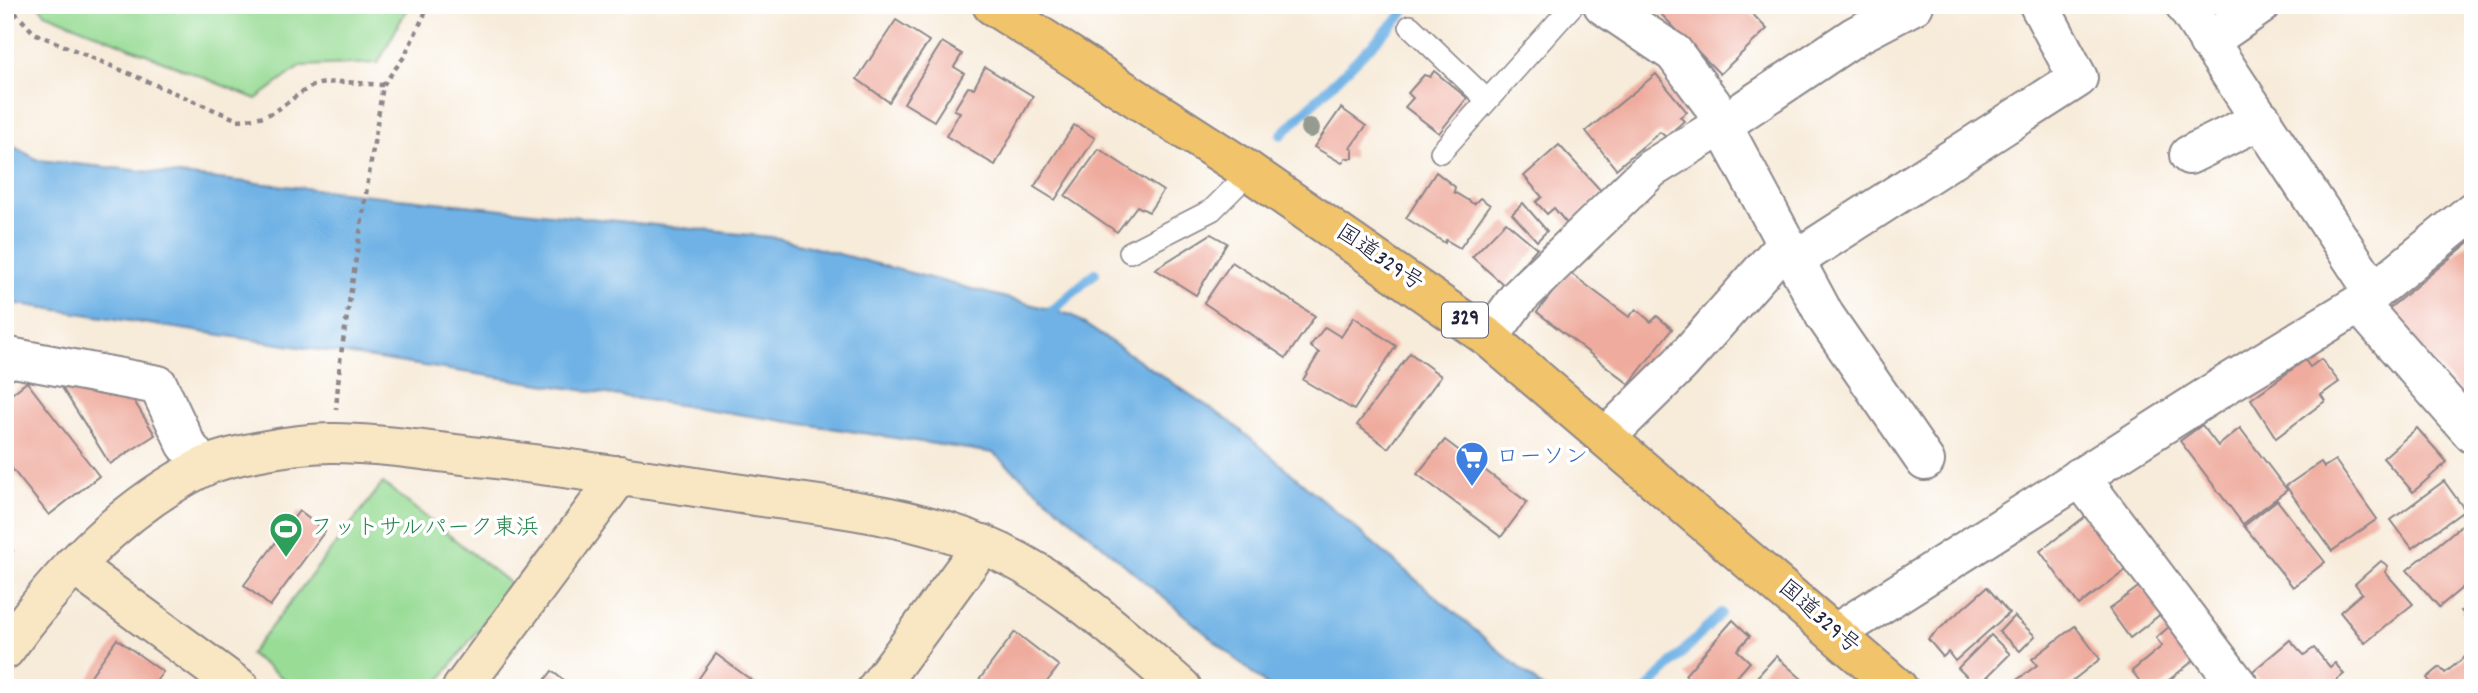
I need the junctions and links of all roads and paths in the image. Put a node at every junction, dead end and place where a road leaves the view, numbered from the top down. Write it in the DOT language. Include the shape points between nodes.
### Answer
graph roads {
  1 [pos="8,5"];
  2 [pos="429,5"];
  3 [pos="992,5"];
  4 [pos="1573,5"];
  5 [pos="1603,5"];
  6 [pos="1914,5"];
  7 [pos="2039,5"];
  8 [pos="2185,5"];
  9 [pos="2261,5"];
  10 [pos="1410,26"];
  11 [pos="2208,42"];
  12 [pos="383,85"];
  13 [pos="1486,99"];
  14 [pos="2262,119"];
  15 [pos="1722,125"];
  16 [pos="1441,152"];
  17 [pos="2189,155"];
  18 [pos="1250,172"];
  19 [pos="2473,211"];
  20 [pos="1130,252"];
  21 [pos="1791,252"];
  22 [pos="2367,298"];
  23 [pos="1489,338"];
  24 [pos="5,360"];
  25 [pos="336,410"];
  26 [pos="2473,433"];
  27 [pos="1607,436"];
  28 [pos="1925,461"];
  29 [pos="203,467"];
  30 [pos="620,475"];
  31 [pos="2080,477"];
  32 [pos="983,544"];
  33 [pos="74,565"];
  34 [pos="1836,633"];
  35 [pos="5,650"];
  36 [pos="240,688"];
  37 [pos="461,688"];
  38 [pos="877,688"];
  39 [pos="1182,688"];
  40 [pos="1898,688"];
  41 [pos="2240,688"];
  1 -- 12 [label="path" via="34,33 238,120 262,118 287,106 308,88 333,83"];
  2 -- 12 [label="path" via="404,57"];
  3 -- 18 [label="highway, 国道329号 / 329"];
  4 -- 13 [label="lane"];
  5 -- 15 [label="street" via="1674,52"];
  6 -- 15 [label="street" via="1855,36"];
  7 -- 21 [label="street" via="2078,78"];
  8 -- 11 [label="street"];
  9 -- 11 [label="street"];
  10 -- 13 [label="lane"];
  11 -- 14 [label="street"];
  12 -- 25 [label="path"];
  13 -- 16 [label="lane"];
  14 -- 17 [label="street"];
  14 -- 22 [label="street"];
  15 -- 21 [label="street"];
  15 -- 23 [label="street" via="1651,169 1517,299"];
  18 -- 20 [label="lane" via="1212,210"];
  18 -- 23 [label="highway, 国道329号 / 329"];
  19 -- 22 [label="street"];
  21 -- 27 [label="street"];
  21 -- 28 [label="street" via="1825,316"];
  22 -- 26 [label="street"];
  22 -- 31 [label="street"];
  23 -- 27 [label="highway, 国道329号 / 329"];
  24 -- 29 [label="street" via="9,357 158,385"];
  27 -- 34 [label="highway, 国道329号 / 329"];
  29 -- 30 [label="street" via="273,450 332,443 388,445"];
  29 -- 33 [label="street" via="114,525"];
  30 -- 32 [label="street" via="862,513"];
  30 -- 37 [label="street"];
  31 -- 34 [label="street"];
  31 -- 41 [label="street"];
  32 -- 38 [label="street"];
  32 -- 39 [label="street" via="1028,565 1065,590"];
  33 -- 35 [label="street"];
  33 -- 36 [label="street"];
  34 -- 40 [label="highway, 国道329号 / 329"];
}
